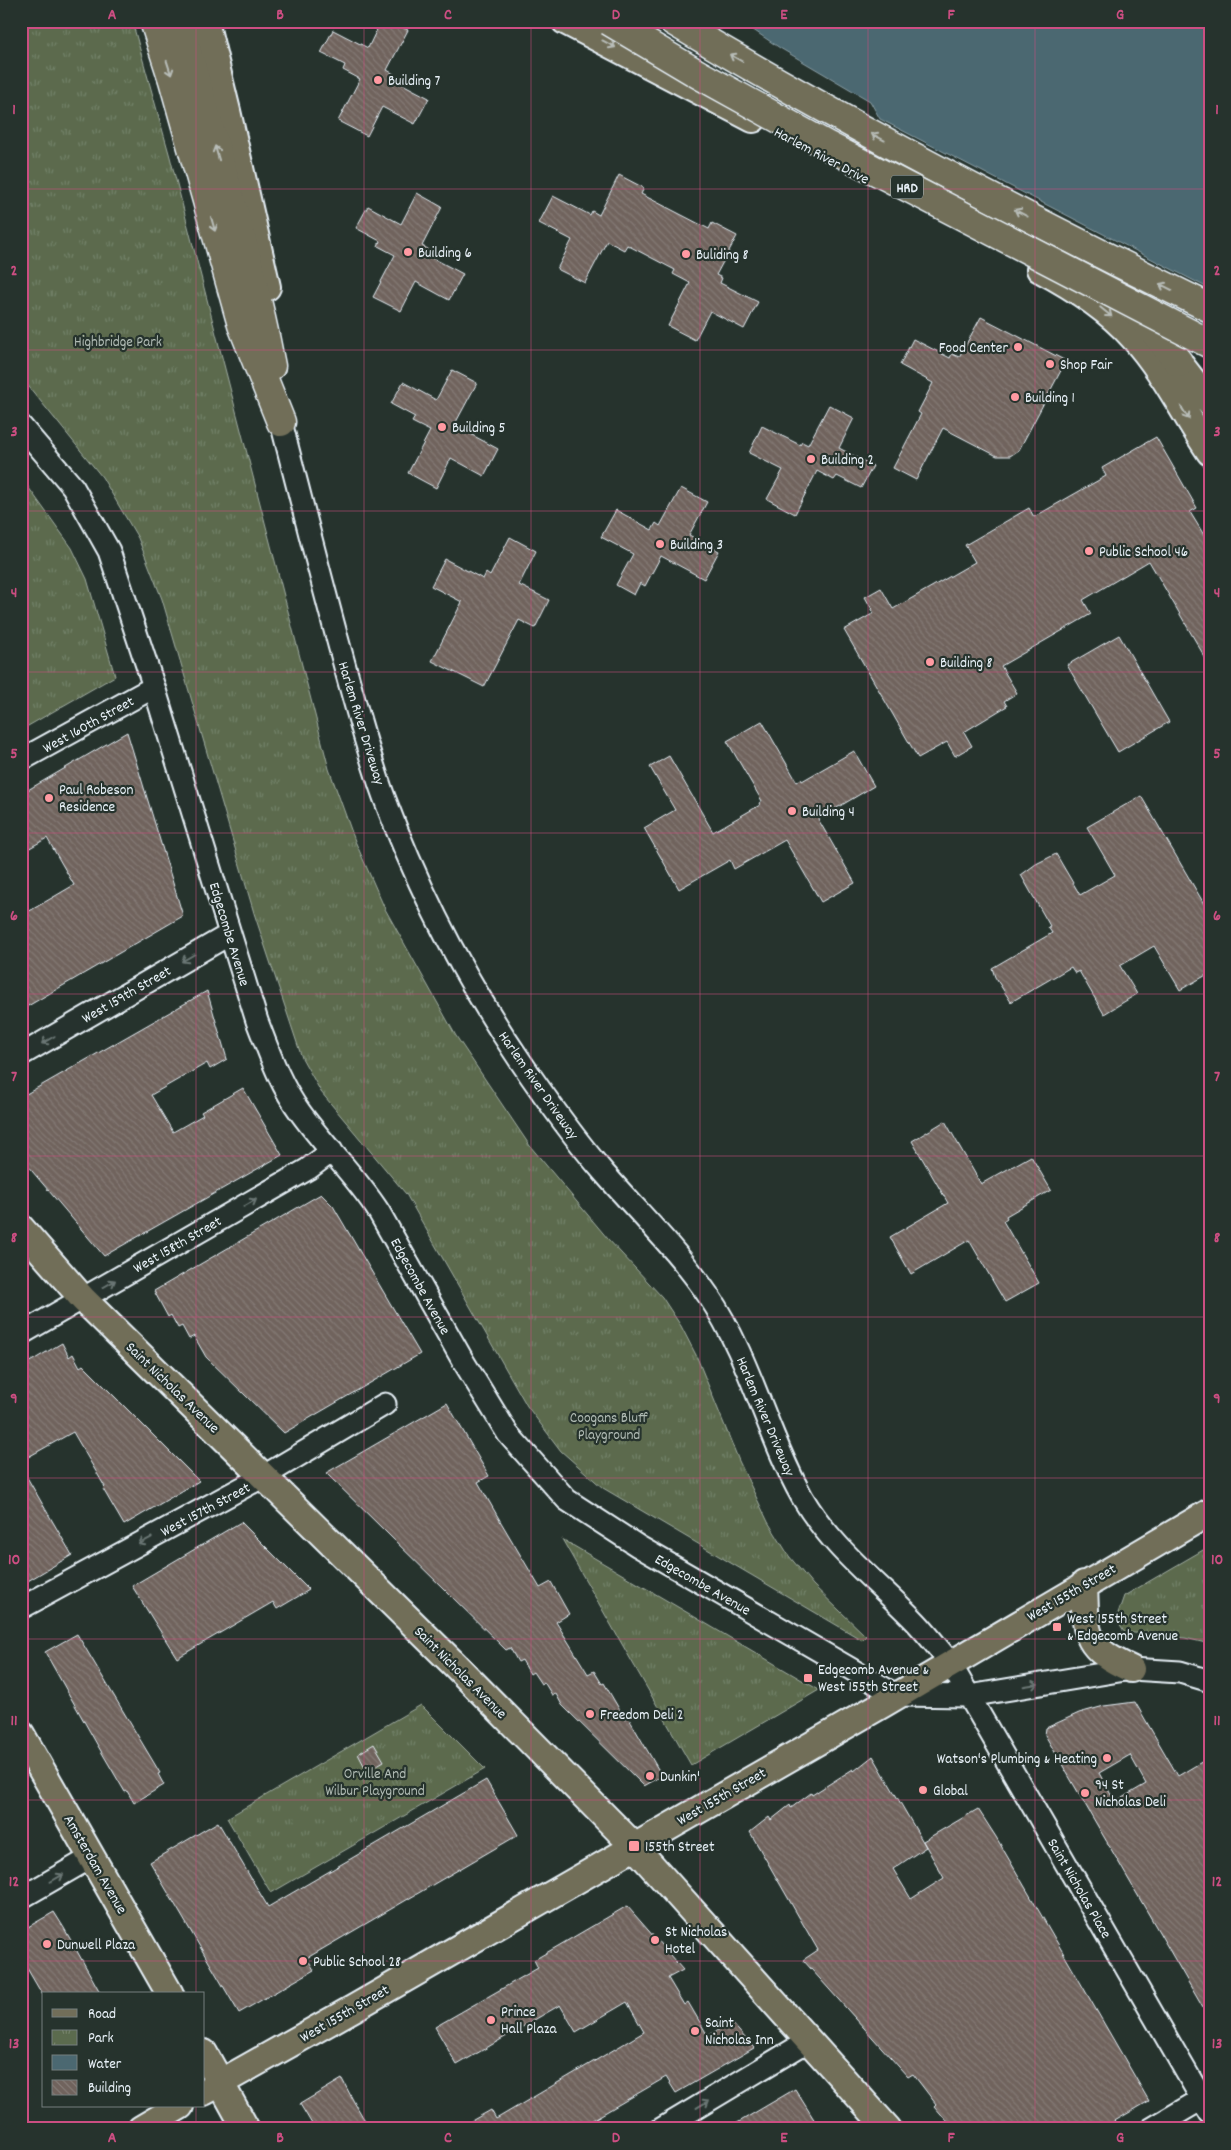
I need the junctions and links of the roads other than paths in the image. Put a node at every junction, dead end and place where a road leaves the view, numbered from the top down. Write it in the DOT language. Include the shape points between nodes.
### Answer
graph roads {
  1 [pos="154,21"];
  2 [pos="178,21"];
  3 [pos="205,21"];
  4 [pos="565,21"];
  5 [pos="609,21"];
  6 [pos="673,21"];
  7 [pos="1070,238"];
  8 [pos="1210,308"];
  9 [pos="1210,344"];
  10 [pos="1170,369"];
  11 [pos="1210,403"];
  12 [pos="281,422"];
  13 [pos="21,426"];
  14 [pos="1210,452"];
  15 [pos="154,687"];
  16 [pos="21,760"];
  17 [pos="230,934"];
  18 [pos="21,1055"];
  19 [pos="332,1152"];
  20 [pos="21,1228"];
  21 [pos="83,1299"];
  22 [pos="21,1334"];
  23 [pos="385,1404"];
  24 [pos="264,1476"];
  25 [pos="1210,1510"];
  26 [pos="1084,1584"];
  27 [pos="21,1608"];
  28 [pos="950,1664"];
  29 [pos="1131,1668"];
  30 [pos="1210,1682"];
  31 [pos="897,1695"];
  32 [pos="969,1696"];
  33 [pos="21,1734"];
  34 [pos="634,1846"];
  35 [pos="92,1857"];
  36 [pos="21,1898"];
  37 [pos="169,1992"];
  38 [pos="808,2041"];
  39 [pos="205,2057"];
  40 [pos="212,2087"];
  41 [pos="1206,2106"];
  42 [pos="177,2108"];
  43 [pos="141,2129"];
  44 [pos="246,2129"];
  45 [pos="661,2129"];
  46 [pos="888,2129"];
  47 [pos="1151,2129"];
  1 -- 12 [label="highway, one-way" via="242,325"];
  12 -- 2 [label="highway, one-way" via="262,319"];
  3 -- 12 [label="main road" via="274,319"];
  4 -- 10 [label="main road, Harlem River Drive, one-way" via="1061,281 1117,321"];
  5 -- 9 [label="highway, Harlem River Drive / HRD, bridge" via="828,146"];
  7 -- 6 [label="highway, HRD, one-way" via="868,132"];
  8 -- 7 [label="highway, HRD, one-way"];
  7 -- 10 [label="highway" via="1149,325"];
  10 -- 11 [label="main road"];
  10 -- 14 [label="main road, one-way"];
  12 -- 28 [label="street, Harlem River Driveway" via="374,768 434,912 463,966 510,1045 558,1114 604,1173 684,1262 712,1301 744,1364 792,1477 823,1528 859,1568 912,1617"];
  13 -- 15 [label="street, Edgecombe Avenue" via="73,486 109,552"];
  15 -- 16 [label="street, West 160th Street"];
  15 -- 17 [label="street, Edgecombe Avenue"];
  17 -- 18 [label="street, West 159th Street, one-way"];
  17 -- 19 [label="street, Edgecombe Avenue" via="257,1022 276,1069 299,1111"];
  21 -- 19 [label="street, West 158th Street, one-way"];
  19 -- 31 [label="street, Edgecombe Avenue" via="379,1212 508,1434 566,1500 638,1546"];
  20 -- 21 [label="main road, Saint Nicholas Avenue"];
  21 -- 22 [label="street, West 158th Street"];
  21 -- 24 [label="main road, Saint Nicholas Avenue"];
  23 -- 24 [label="street, West 157th Street"];
  24 -- 27 [label="street, West 157th Street, one-way"];
  24 -- 34 [label="main road, Saint Nicholas Avenue"];
  25 -- 26 [label="main road, West 155th Street"];
  26 -- 28 [label="main road, West 155th Street"];
  26 -- 29 [label="main road" via="1087,1632 1096,1648 1108,1658"];
  28 -- 31 [label="main road, West 155th Street"];
  28 -- 32 [label="street, Saint Nicholas Place"];
  29 -- 30 [label="street, Edgecombe Avenue" via="1180,1672"];
  32 -- 29 [label="street, Edgecombe Avenue, one-way"];
  31 -- 32 [label="street, Edgecombe Avenue"];
  31 -- 34 [label="main road, West 155th Street"];
  32 -- 41 [label="street, Saint Nicholas Place"];
  33 -- 35 [label="main road, Amsterdam Avenue"];
  34 -- 38 [label="main road, Saint Nicholas Avenue"];
  34 -- 40 [label="main road, West 155th Street"];
  36 -- 35 [label="street, one-way"];
  35 -- 37 [label="main road, Amsterdam Avenue"];
  45 -- 38 [label="street, one-way"];
  38 -- 46 [label="main road, Saint Nicholas Avenue"];
  39 -- 40 [label="main road"];
  40 -- 44 [label="main road"];
  41 -- 47 [label="street"];
  42 -- 43 [label="main road"];
}
